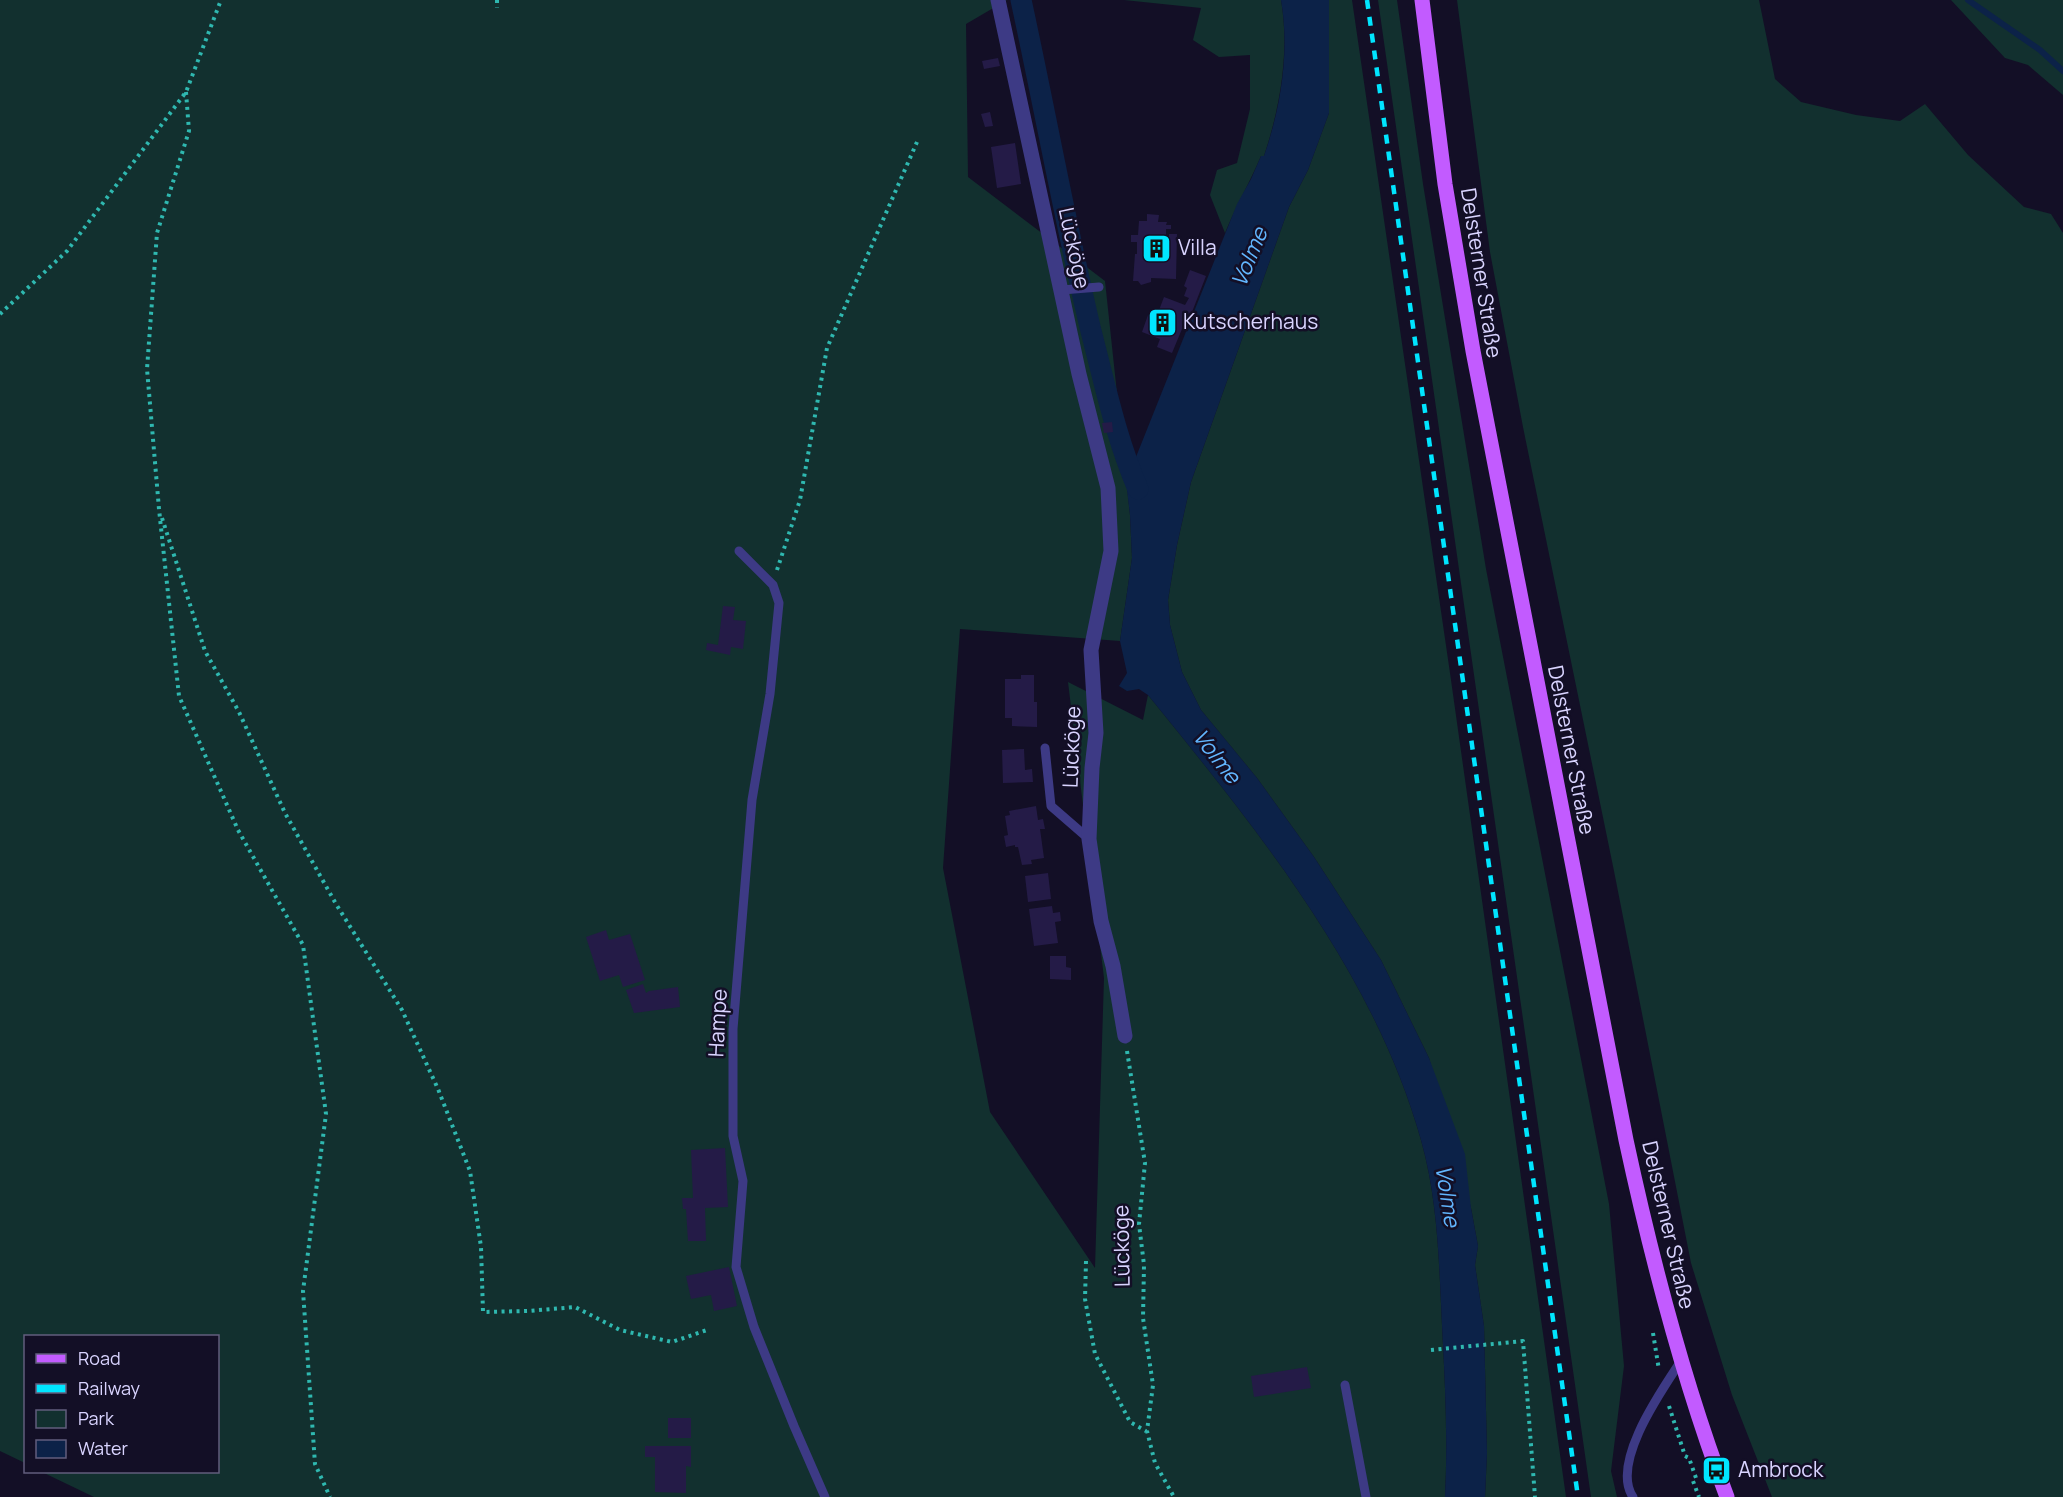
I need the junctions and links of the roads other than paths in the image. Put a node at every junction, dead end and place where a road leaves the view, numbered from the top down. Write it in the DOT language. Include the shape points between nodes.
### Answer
graph roads {
  1 [pos="998,0"];
  2 [pos="1422,0"];
  3 [pos="1099,286"];
  4 [pos="1062,290"];
  5 [pos="739,550"];
  6 [pos="1045,748"];
  7 [pos="1089,839"];
  8 [pos="1125,1036"];
  9 [pos="1681,1361"];
  10 [pos="1345,1385"];
  11 [pos="825,1497"];
  12 [pos="1366,1497"];
  13 [pos="1633,1497"];
  14 [pos="1727,1497"];
  1 -- 4 [label="street, Lücköge"];
  2 -- 9 [label="main road, Delsterner Straße" via="1445,184 1496,474 1626,1140 1650,1249"];
  3 -- 4 [label="lane"];
  4 -- 7 [label="street, Lücköge" via="1108,488 1111,551 1091,650 1096,733"];
  5 -- 11 [label="lane, Hampe" via="773,585 779,603 770,694 752,800 734,1029 733,1136 743,1181 736,1267 754,1328"];
  6 -- 7 [label="lane" via="1051,807"];
  7 -- 8 [label="street, Lücköge"];
  9 -- 13 [label="lane" via="1635,1441 1626,1471"];
  9 -- 14 [label="main road, Delsterner Straße"];
  10 -- 12 [label="lane"];
}
